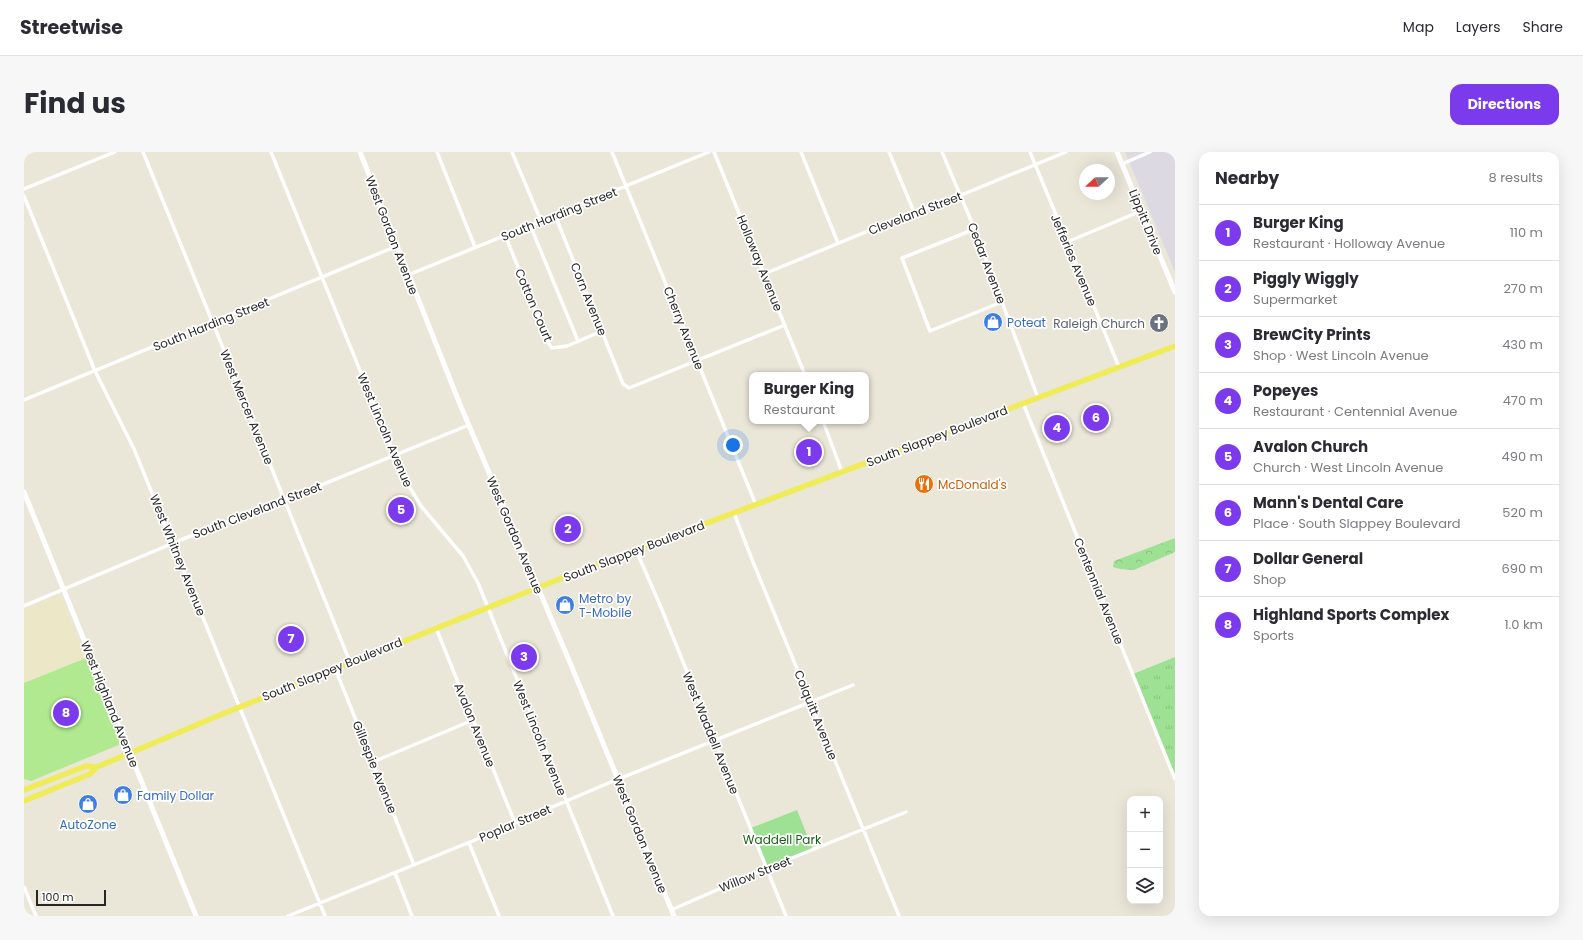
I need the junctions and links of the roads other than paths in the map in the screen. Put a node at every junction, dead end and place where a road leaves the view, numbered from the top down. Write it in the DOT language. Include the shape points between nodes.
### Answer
graph roads {
  1 [pos="115,152"];
  2 [pos="143,152"];
  3 [pos="271,152"];
  4 [pos="360,152"];
  5 [pos="437,152"];
  6 [pos="512,152"];
  7 [pos="612,152"];
  8 [pos="709,152"];
  9 [pos="720,152"];
  10 [pos="801,152"];
  11 [pos="889,152"];
  12 [pos="942,152"];
  13 [pos="1030,152"];
  14 [pos="1066,152"];
  15 [pos="1117,152"];
  16 [pos="1150,152"];
  17 [pos="714,153"];
  18 [pos="1122,164"];
  19 [pos="1035,165"];
  20 [pos="627,186"];
  21 [pos="24,189"];
  22 [pos="960,195"];
  23 [pos="24,196"];
  24 [pos="1141,211"];
  25 [pos="914,212"];
  26 [pos="555,215"];
  27 [pos="541,221"];
  28 [pos="530,225"];
  29 [pos="975,229"];
  30 [pos="505,235"];
  31 [pos="1067,242"];
  32 [pos="838,243"];
  33 [pos="397,246"];
  34 [pos="475,247"];
  35 [pos="764,274"];
  36 [pos="408,275"];
  37 [pos="322,278"];
  38 [pos="1175,292"];
  39 [pos="1002,302"];
  40 [pos="213,323"];
  41 [pos="784,325"];
  42 [pos="602,331"];
  43 [pos="578,341"];
  44 [pos="1175,346"];
  45 [pos="697,360"];
  46 [pos="1119,367"];
  47 [pos="95,371"];
  48 [pos="804,372"];
  49 [pos="1038,398"];
  50 [pos="24,400"];
  51 [pos="1024,403"];
  52 [pos="824,424"];
  53 [pos="469,425"];
  54 [pos="395,456"];
  55 [pos="842,472"];
  56 [pos="24,492"];
  57 [pos="284,500"];
  58 [pos="756,505"];
  59 [pos="734,513"];
  60 [pos="174,543"];
  61 [pos="636,550"];
  62 [pos="538,587"];
  63 [pos="64,590"];
  64 [pos="24,606"];
  65 [pos="487,607"];
  66 [pos="436,627"];
  67 [pos="350,662"];
  68 [pos="335,668"];
  69 [pos="853,685"];
  70 [pos="811,702"];
  71 [pos="240,707"];
  72 [pos="473,720"];
  73 [pos="715,741"];
  74 [pos="130,753"];
  75 [pos="373,762"];
  76 [pos="97,767"];
  77 [pos="618,779"];
  78 [pos="1175,779"];
  79 [pos="24,790"];
  80 [pos="24,794"];
  81 [pos="38,795"];
  82 [pos="24,801"];
  83 [pos="566,801"];
  84 [pos="906,812"];
  85 [pos="515,823"];
  86 [pos="863,830"];
  87 [pos="469,842"];
  88 [pos="414,865"];
  89 [pos="767,868"];
  90 [pos="394,873"];
  91 [pos="24,887"];
  92 [pos="320,903"];
  93 [pos="671,910"];
  94 [pos="36,916"];
  95 [pos="196,916"];
  96 [pos="288,916"];
  97 [pos="325,916"];
  98 [pos="412,916"];
  99 [pos="499,916"];
  100 [pos="613,916"];
  101 [pos="674,916"];
  102 [pos="786,916"];
  103 [pos="899,916"];
  1 -- 21 [label="street"];
  2 -- 40 [label="street, West Mercer Avenue"];
  3 -- 37 [label="street, West Lincoln Avenue"];
  4 -- 33 [label="street, West Gordon Avenue"];
  5 -- 34 [label="street"];
  6 -- 27 [label="street"];
  7 -- 20 [label="street, Cherry Avenue"];
  8 -- 20 [label="street, South Harding Street"];
  9 -- 17 [label="street"];
  10 -- 32 [label="street"];
  11 -- 25 [label="street"];
  12 -- 22 [label="street, Cedar Avenue"];
  13 -- 19 [label="street, Jefferies Avenue"];
  14 -- 19 [label="street, Cleveland Street"];
  15 -- 18 [label="street, Lippitt Drive"];
  16 -- 18 [label="street"];
  17 -- 35 [label="street, Holloway Avenue"];
  18 -- 24 [label="street, Lippitt Drive"];
  19 -- 22 [label="street, Cleveland Street"];
  19 -- 31 [label="street, Jefferies Avenue"];
  20 -- 26 [label="street, South Harding Street"];
  20 -- 45 [label="street, Cherry Avenue"];
  22 -- 25 [label="street, Cleveland Street"];
  22 -- 29 [label="street, Cedar Avenue"];
  23 -- 47 [label="street, West Whitney Avenue"];
  24 -- 31 [label="street"];
  24 -- 38 [label="street, Lippitt Drive"];
  25 -- 32 [label="street, Cleveland Street"];
  26 -- 27 [label="street, South Harding Street"];
  26 -- 42 [label="street, Corn Avenue"];
  27 -- 28 [label="street, South Harding Street"];
  28 -- 30 [label="street, South Harding Street"];
  28 -- 43 [label="street"];
  29 -- 39 [label="street, Cedar Avenue"];
  29 -- 39 [label="street" via="902,258 930,331"];
  30 -- 34 [label="street, South Harding Street"];
  30 -- 43 [label="street, Cotton Court" via="549,344 552,348 558,348"];
  31 -- 46 [label="street, Jefferies Avenue"];
  32 -- 35 [label="street, Cleveland Street"];
  33 -- 36 [label="street, West Gordon Avenue"];
  33 -- 37 [label="street, South Harding Street"];
  34 -- 36 [label="street, South Harding Street"];
  35 -- 41 [label="street, Holloway Avenue"];
  36 -- 53 [label="street, West Gordon Avenue"];
  37 -- 40 [label="street, South Harding Street"];
  37 -- 54 [label="street, West Lincoln Avenue"];
  39 -- 49 [label="street, Cedar Avenue"];
  40 -- 47 [label="street, South Harding Street"];
  40 -- 57 [label="street, West Mercer Avenue"];
  41 -- 45 [label="street"];
  41 -- 48 [label="street, Holloway Avenue"];
  42 -- 43 [label="street, Cotton Court"];
  42 -- 45 [label="street, Corn Avenue" via="624,384 629,388"];
  44 -- 46 [label="main road, South Slappey Boulevard"];
  45 -- 58 [label="street, Cherry Avenue"];
  46 -- 49 [label="main road, South Slappey Boulevard"];
  47 -- 50 [label="street, South Harding Street"];
  47 -- 60 [label="street, West Whitney Avenue" via="134,449"];
  49 -- 51 [label="main road, South Slappey Boulevard"];
  51 -- 55 [label="main road, South Slappey Boulevard"];
  51 -- 78 [label="street, Centennial Avenue"];
  52 -- 55 [label="street"];
  53 -- 54 [label="street, South Cleveland Street"];
  53 -- 62 [label="street, West Gordon Avenue"];
  54 -- 57 [label="street, South Cleveland Street"];
  54 -- 65 [label="street, West Lincoln Avenue" via="418,501 463,556 478,583"];
  55 -- 58 [label="main road, South Slappey Boulevard"];
  56 -- 63 [label="street, West Highland Avenue"];
  57 -- 60 [label="street, South Cleveland Street"];
  57 -- 67 [label="street, West Mercer Avenue"];
  58 -- 59 [label="main road, South Slappey Boulevard"];
  59 -- 61 [label="main road, South Slappey Boulevard"];
  59 -- 70 [label="street, Colquitt Avenue"];
  60 -- 63 [label="street, South Cleveland Street"];
  60 -- 71 [label="street, West Whitney Avenue"];
  61 -- 62 [label="main road, South Slappey Boulevard"];
  61 -- 73 [label="street, West Waddell Avenue"];
  62 -- 65 [label="main road, South Slappey Boulevard"];
  62 -- 77 [label="street, West Gordon Avenue"];
  63 -- 64 [label="street, South Cleveland Street"];
  63 -- 74 [label="street, West Highland Avenue"];
  65 -- 66 [label="main road, South Slappey Boulevard"];
  65 -- 83 [label="street, West Lincoln Avenue"];
  66 -- 67 [label="main road, South Slappey Boulevard"];
  66 -- 72 [label="street, Avalon Avenue"];
  67 -- 68 [label="main road, South Slappey Boulevard"];
  68 -- 71 [label="main road, South Slappey Boulevard"];
  68 -- 75 [label="street, Gillespie Avenue"];
  69 -- 70 [label="street, Poplar Street"];
  70 -- 73 [label="street, Poplar Street"];
  70 -- 86 [label="street, Colquitt Avenue"];
  71 -- 74 [label="main road, South Slappey Boulevard"];
  71 -- 92 [label="street, West Whitney Avenue"];
  72 -- 75 [label="street"];
  72 -- 85 [label="street, Avalon Avenue"];
  73 -- 77 [label="street, Poplar Street"];
  73 -- 89 [label="street, West Waddell Avenue"];
  74 -- 76 [label="main road, South Slappey Boulevard"];
  74 -- 95 [label="street, West Highland Avenue"];
  75 -- 88 [label="street, Gillespie Avenue"];
  76 -- 79 [label="main road, South Slappey Boulevard" via="86,766"];
  76 -- 81 [label="main road, South Slappey Boulevard" via="90,774"];
  77 -- 83 [label="street, Poplar Street"];
  77 -- 93 [label="street, West Gordon Avenue"];
  80 -- 81 [label="main road"];
  81 -- 82 [label="main road, South Slappey Boulevard"];
  83 -- 85 [label="street, Poplar Street"];
  83 -- 100 [label="street, West Lincoln Avenue"];
  84 -- 86 [label="street, Willow Street"];
  85 -- 87 [label="street, Poplar Street"];
  86 -- 89 [label="street, Willow Street"];
  86 -- 103 [label="street, Colquitt Avenue"];
  87 -- 88 [label="street, Poplar Street"];
  87 -- 99 [label="street"];
  88 -- 90 [label="street, Poplar Street"];
  89 -- 93 [label="street, Willow Street"];
  89 -- 102 [label="street, West Waddell Avenue"];
  90 -- 92 [label="street, Poplar Street"];
  90 -- 98 [label="street"];
  91 -- 94 [label="street"];
  92 -- 96 [label="street, Poplar Street"];
  92 -- 97 [label="street, West Whitney Avenue"];
  93 -- 101 [label="street, West Gordon Avenue"];
}
